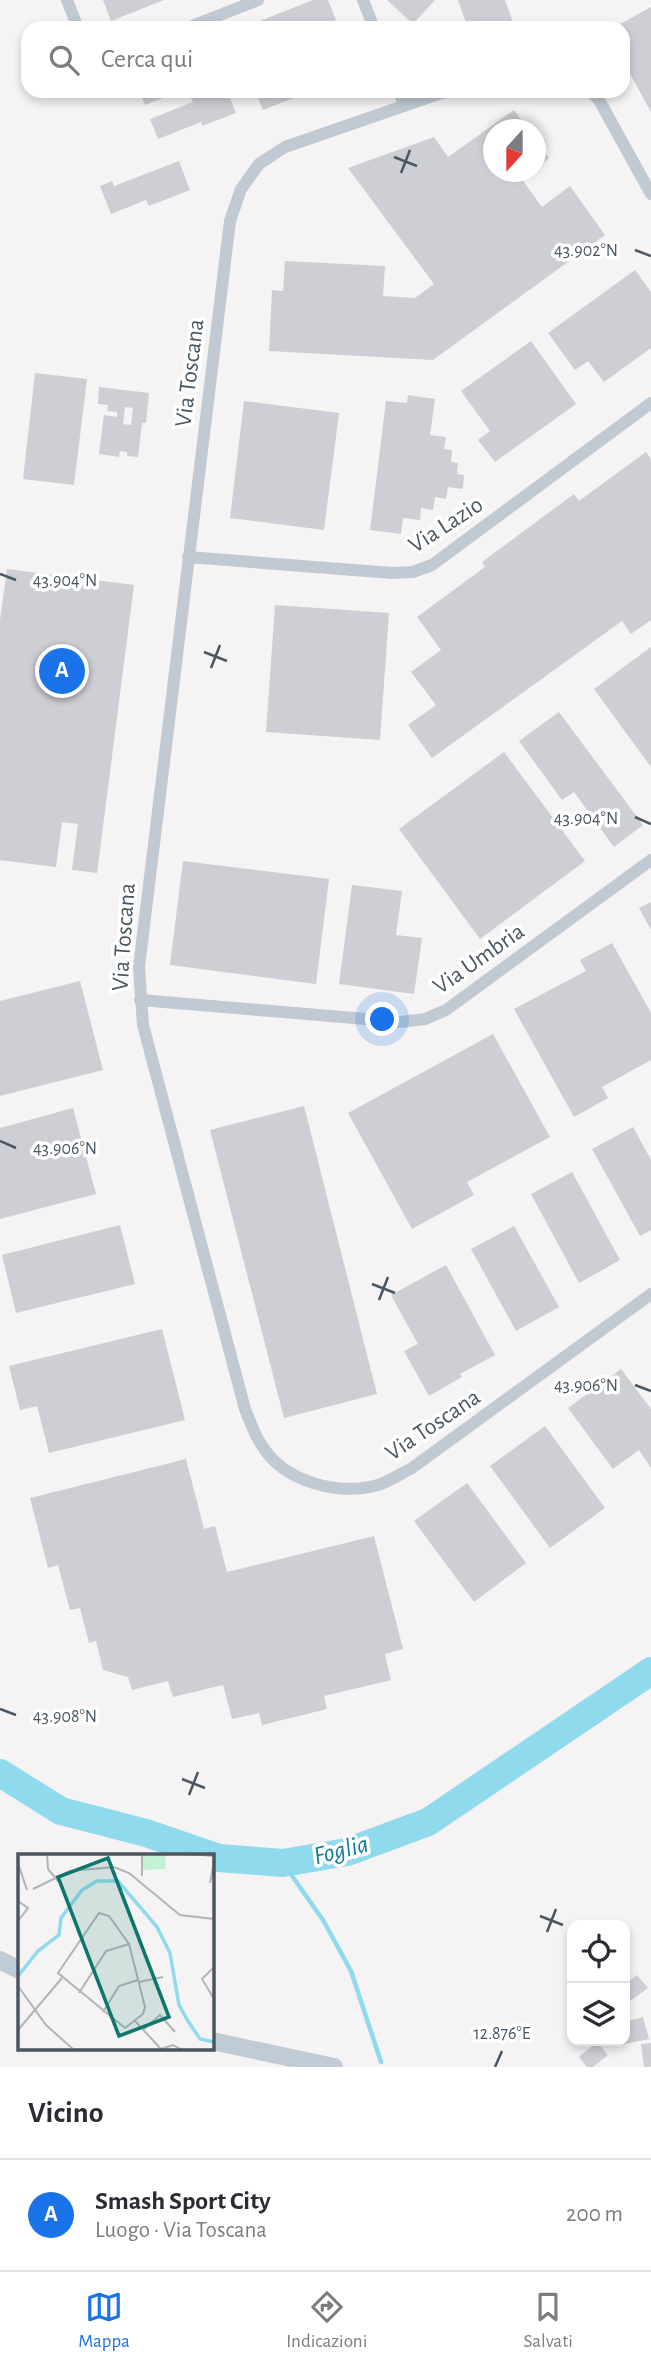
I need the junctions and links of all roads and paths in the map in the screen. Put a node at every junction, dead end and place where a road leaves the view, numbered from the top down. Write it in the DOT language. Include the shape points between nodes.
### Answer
graph roads {
  1 [pos="67,0"];
  2 [pos="258,0"];
  3 [pos="363,0"];
  4 [pos="75,21"];
  5 [pos="205,21"];
  6 [pos="371,21"];
  7 [pos="402,98"];
  8 [pos="426,98"];
  9 [pos="597,98"];
  10 [pos="404,105"];
  11 [pos="651,194"];
  12 [pos="651,403"];
  13 [pos="188,557"];
  14 [pos="651,860"];
  15 [pos="140,1000"];
  16 [pos="651,1294"];
  17 [pos="0,1960"];
  18 [pos="18,1969"];
  19 [pos="214,2041"];
  20 [pos="334,2067"];
  1 -- 4 [label="street"];
  2 -- 5 [label="street"];
  3 -- 6 [label="street"];
  7 -- 10 [label="street"];
  8 -- 10 [label="street, Via Toscana"];
  9 -- 11 [label="street"];
  10 -- 13 [label="street, Via Toscana" via="285,147 259,164 242,189 230,221"];
  12 -- 13 [label="street, Via Lazio" via="432,565 413,572"];
  13 -- 15 [label="street, Via Toscana" via="139,967"];
  14 -- 15 [label="street, Via Umbria" via="446,1010 425,1019 401,1022"];
  15 -- 16 [label="street, Via Toscana" via="245,1409 261,1446 283,1467 310,1483 344,1489 379,1485 412,1468"];
  17 -- 18 [label="main road"];
  19 -- 20 [label="main road"];
}
